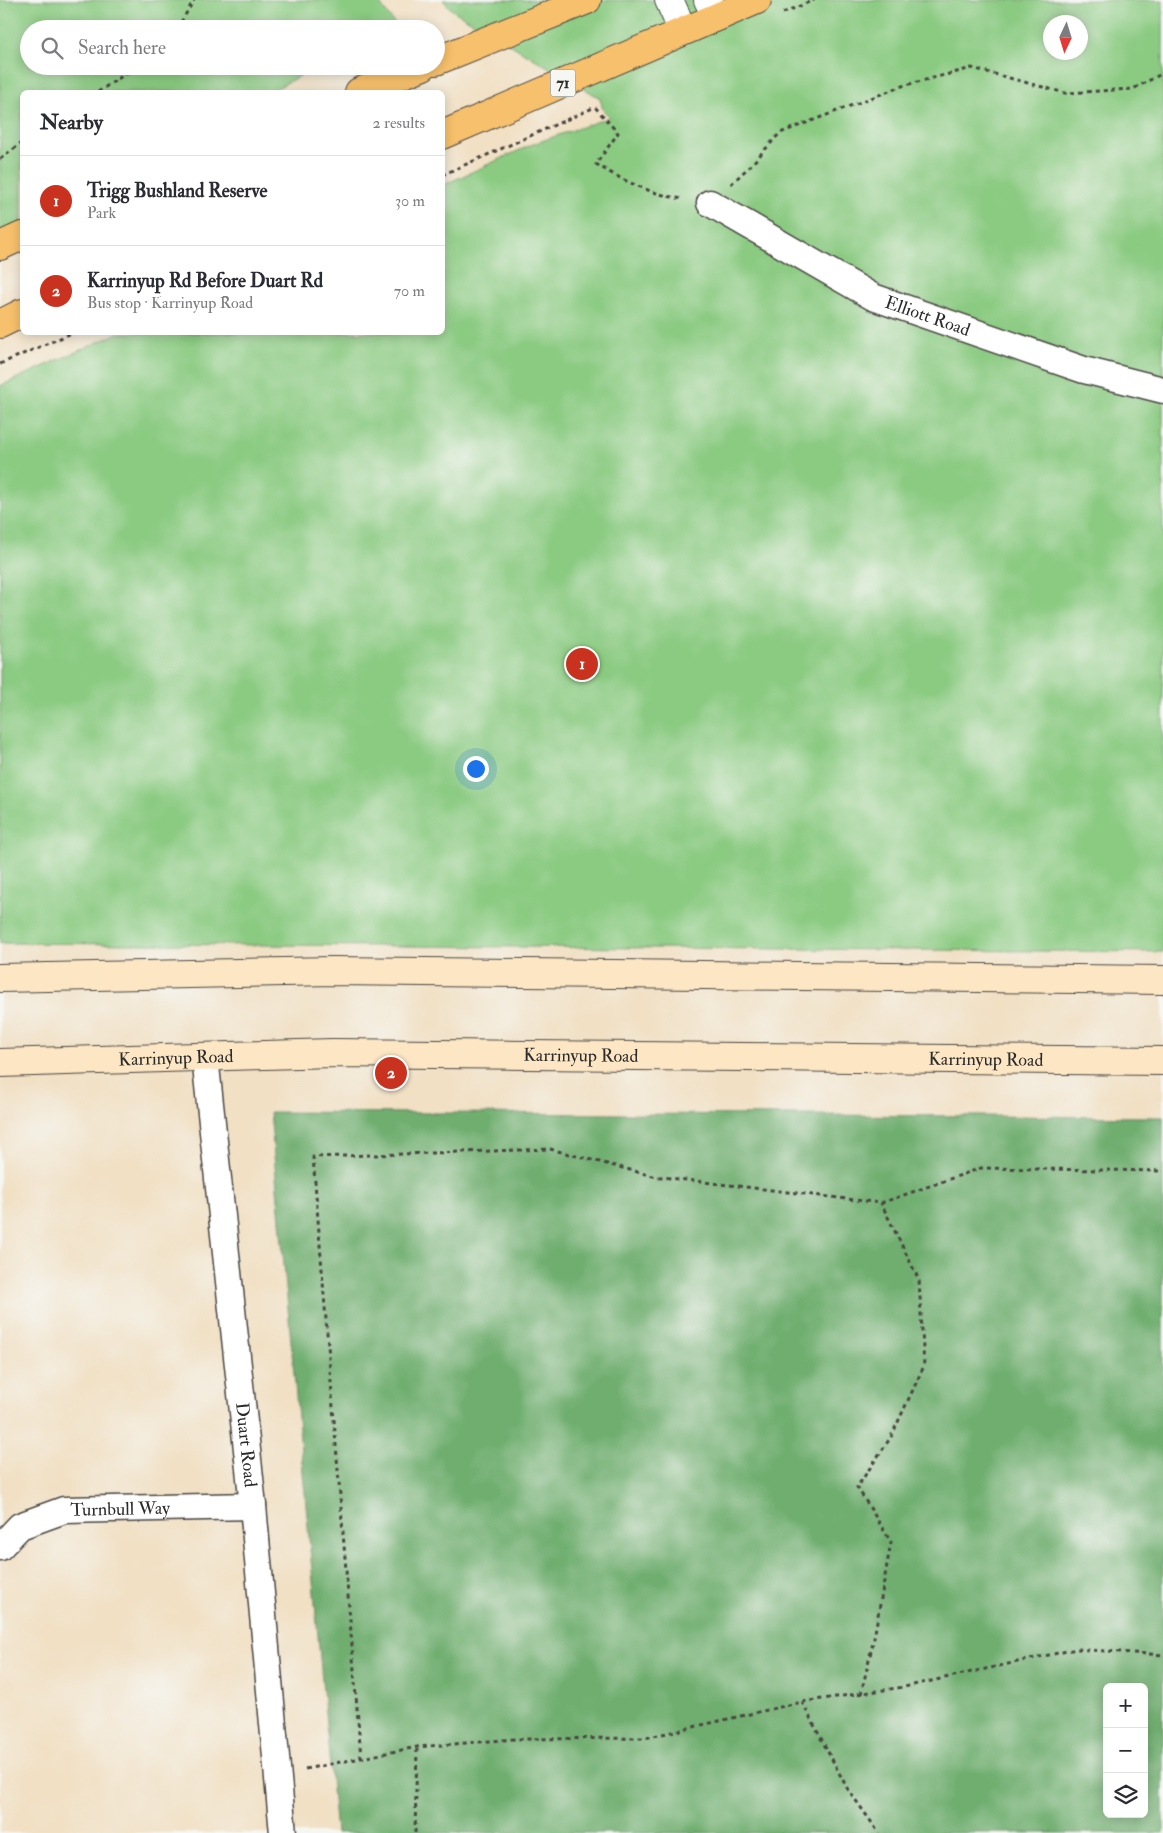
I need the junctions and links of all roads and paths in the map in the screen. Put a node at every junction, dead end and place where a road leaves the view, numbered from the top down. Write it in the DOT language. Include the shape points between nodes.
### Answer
graph roads {
  1 [pos="194,0"];
  2 [pos="587,0"];
  3 [pos="669,0"];
  4 [pos="757,0"];
  5 [pos="550,8"];
  6 [pos="712,8"];
  7 [pos="182,20"];
  8 [pos="683,32"];
  9 [pos="445,57"];
  10 [pos="1163,73"];
  11 [pos="124,75"];
  12 [pos="401,75"];
  13 [pos="101,90"];
  14 [pos="364,90"];
  15 [pos="445,134"];
  16 [pos="20,145"];
  17 [pos="0,159"];
  18 [pos="445,174"];
  19 [pos="710,203"];
  20 [pos="20,237"];
  21 [pos="0,246"];
  22 [pos="20,314"];
  23 [pos="0,324"];
  24 [pos="67,335"];
  25 [pos="0,364"];
  26 [pos="1163,390"];
  27 [pos="0,978"];
  28 [pos="1163,980"];
  29 [pos="205,1057"];
  30 [pos="1163,1061"];
  31 [pos="0,1063"];
  32 [pos="1163,1171"];
  33 [pos="881,1202"];
  34 [pos="252,1506"];
  35 [pos="0,1547"];
  36 [pos="1163,1655"];
  37 [pos="861,1694"];
  38 [pos="802,1702"];
  39 [pos="417,1747"];
  40 [pos="361,1758"];
  41 [pos="278,1774"];
  42 [pos="283,1833"];
  43 [pos="415,1833"];
  44 [pos="879,1833"];
  1 -- 7 [label="path"];
  2 -- 5 [label="highway"];
  3 -- 8 [label="street"];
  4 -- 6 [label="highway, 71"];
  5 -- 9 [label="highway"];
  6 -- 8 [label="highway, 71"];
  8 -- 15 [label="highway, 71"];
  10 -- 19 [label="path" via="1133,89 1065,93 972,68 902,86 780,133"];
  11 -- 13 [label="path"];
  12 -- 14 [label="highway"];
  16 -- 17 [label="path"];
  18 -- 19 [label="path" via="595,108 618,133 596,164 667,197"];
  19 -- 26 [label="street, Elliott Road" via="873,297 1084,370"];
  20 -- 21 [label="highway"];
  22 -- 23 [label="highway"];
  24 -- 25 [label="path"];
  27 -- 28 [label="main road" via="332,971"];
  29 -- 30 [label="main road, Karrinyup Road" via="342,1053"];
  29 -- 31 [label="main road, Karrinyup Road"];
  29 -- 34 [label="street, Duart Road"];
  32 -- 33 [label="path" via="981,1168"];
  33 -- 37 [label="path" via="919,1280 924,1366 891,1437 857,1487 891,1542"];
  33 -- 40 [label="path" via="653,1176 550,1149 313,1157"];
  34 -- 35 [label="street, Turnbull Way" via="64,1510 20,1526"];
  34 -- 41 [label="street, Duart Road"];
  36 -- 37 [label="path" via="1076,1649"];
  37 -- 38 [label="path"];
  38 -- 39 [label="path" via="645,1738 515,1739"];
  38 -- 44 [label="path" via="847,1788"];
  39 -- 40 [label="path"];
  39 -- 43 [label="path"];
  40 -- 41 [label="path"];
  41 -- 42 [label="street, Duart Road"];
}
